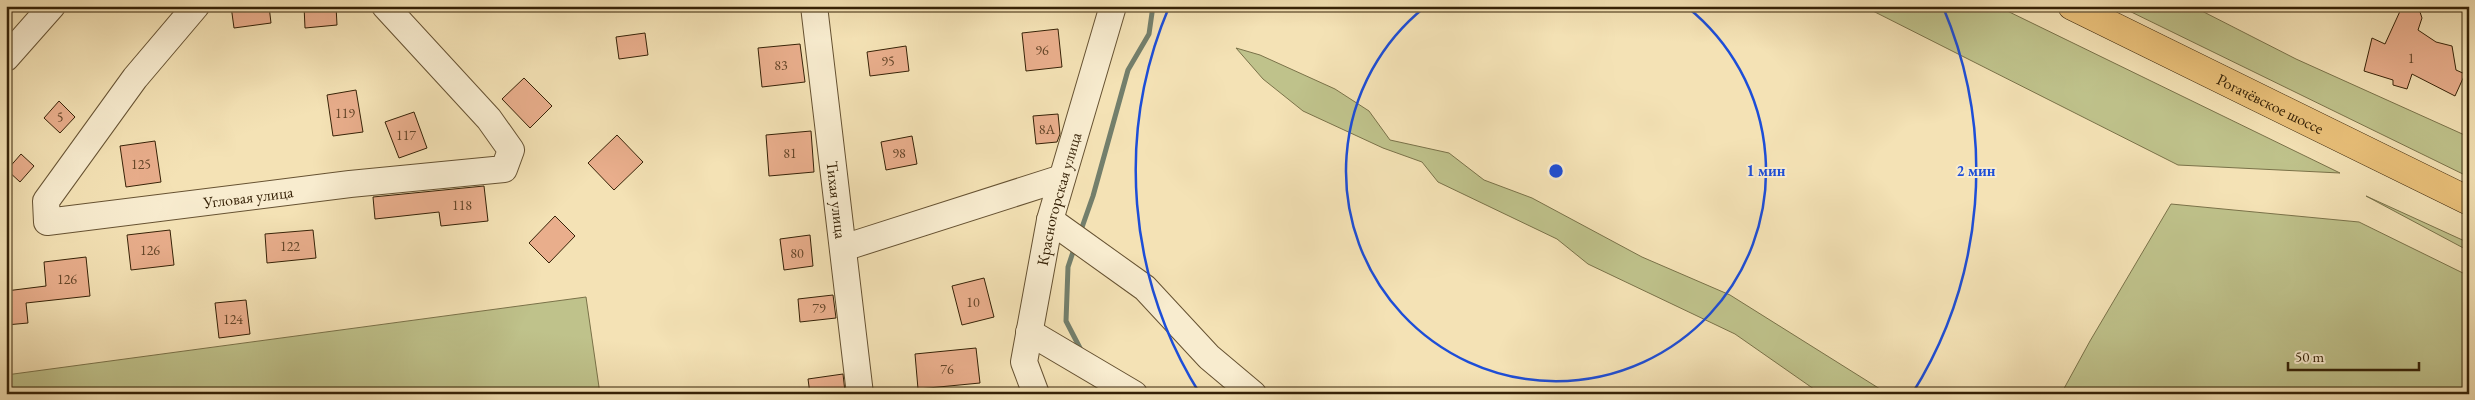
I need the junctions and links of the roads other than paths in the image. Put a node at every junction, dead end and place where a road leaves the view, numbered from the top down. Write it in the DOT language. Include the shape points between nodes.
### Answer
graph roads {
  1 [pos="52,6"];
  2 [pos="196,6"];
  3 [pos="385,6"];
  4 [pos="814,6"];
  5 [pos="1113,6"];
  6 [pos="2072,6"];
  7 [pos="6,58"];
  8 [pos="1062,178"];
  9 [pos="2469,201"];
  10 [pos="1050,220"];
  11 [pos="843,248"];
  12 [pos="1030,332"];
  13 [pos="860,394"];
  14 [pos="1036,394"];
  15 [pos="1134,394"];
  16 [pos="1253,394"];
  1 -- 7 [label="street"];
  2 -- 3 [label="street, Угловая улица" via="135,78 46,201 47,222 350,184 504,169 511,150 489,119"];
  4 -- 11 [label="street, Тихая улица"];
  5 -- 8 [label="street, Красногорская улица"];
  6 -- 9 [label="main road, Рогачёвское шоссе"];
  8 -- 10 [label="street, Красногорская улица"];
  8 -- 11 [label="street"];
  10 -- 12 [label="street, Красногорская улица"];
  10 -- 16 [label="street" via="1145,288 1209,357"];
  11 -- 13 [label="street, Тихая улица"];
  12 -- 14 [label="street, Красногорская улица" via="1024,362"];
  12 -- 15 [label="street"];
}
